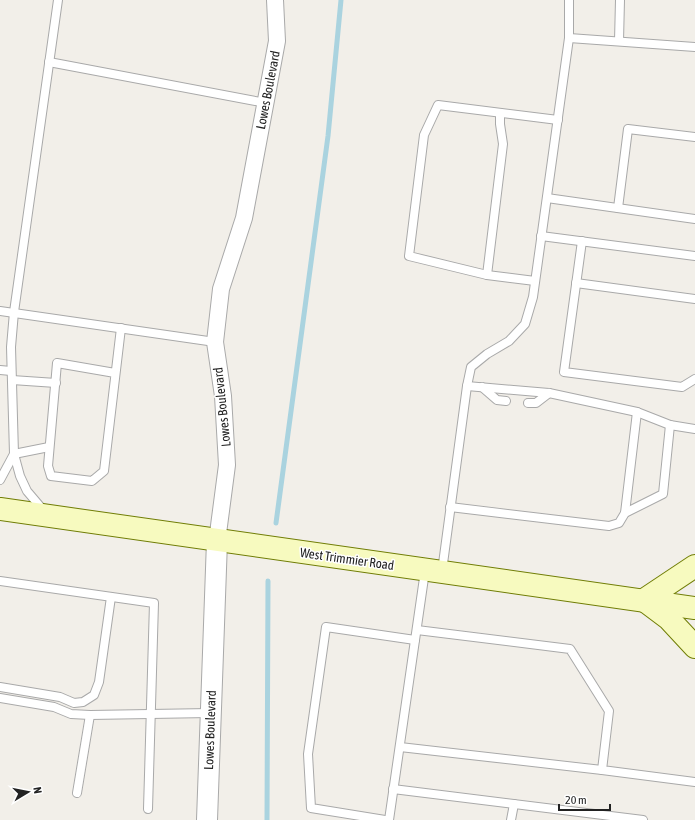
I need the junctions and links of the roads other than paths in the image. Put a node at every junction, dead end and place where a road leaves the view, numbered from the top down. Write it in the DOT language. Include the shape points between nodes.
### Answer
graph roads {
  1 [pos="58,0"];
  2 [pos="275,0"];
  3 [pos="569,0"];
  4 [pos="620,0"];
  5 [pos="569,38"];
  6 [pos="619,41"];
  7 [pos="695,47"];
  8 [pos="49,62"];
  9 [pos="266,103"];
  10 [pos="500,113"];
  11 [pos="558,120"];
  12 [pos="695,137"];
  13 [pos="547,198"];
  14 [pos="618,208"];
  15 [pos="695,218"];
  16 [pos="541,236"];
  17 [pos="582,241"];
  18 [pos="695,256"];
  19 [pos="487,275"];
  20 [pos="536,281"];
  21 [pos="576,283"];
  22 [pos="695,299"];
  23 [pos="0,311"];
  24 [pos="14,312"];
  25 [pos="121,328"];
  26 [pos="215,342"];
  27 [pos="0,370"];
  28 [pos="115,373"];
  29 [pos="12,375"];
  30 [pos="695,378"];
  31 [pos="56,384"];
  32 [pos="467,386"];
  33 [pos="482,387"];
  34 [pos="550,393"];
  35 [pos="506,400"];
  36 [pos="528,403"];
  37 [pos="637,412"];
  38 [pos="670,425"];
  39 [pos="695,428"];
  40 [pos="49,447"];
  41 [pos="14,454"];
  42 [pos="0,480"];
  43 [pos="450,507"];
  44 [pos="0,510"];
  45 [pos="625,513"];
  46 [pos="49,516"];
  47 [pos="217,541"];
  48 [pos="695,566"];
  49 [pos="434,571"];
  50 [pos="0,581"];
  51 [pos="111,597"];
  52 [pos="644,600"];
  53 [pos="695,608"];
  54 [pos="417,630"];
  55 [pos="415,640"];
  56 [pos="695,647"];
  57 [pos="0,687"];
  58 [pos="0,698"];
  59 [pos="211,713"];
  60 [pos="151,714"];
  61 [pos="90,715"];
  62 [pos="400,747"];
  63 [pos="602,770"];
  64 [pos="695,782"];
  65 [pos="394,789"];
  66 [pos="77,793"];
  67 [pos="514,804"];
  68 [pos="148,809"];
  69 [pos="627,819"];
  70 [pos="207,820"];
  71 [pos="385,820"];
  72 [pos="389,820"];
  73 [pos="512,820"];
  74 [pos="643,820"];
  1 -- 8 [label="lane"];
  2 -- 9 [label="street, Lowes Boulevard" via="277,41"];
  3 -- 5 [label="lane"];
  4 -- 6 [label="lane"];
  5 -- 6 [label="lane"];
  5 -- 11 [label="lane"];
  6 -- 7 [label="lane"];
  8 -- 9 [label="lane"];
  8 -- 24 [label="lane"];
  9 -- 26 [label="street, Lowes Boulevard" via="244,218 220,289"];
  10 -- 11 [label="lane"];
  10 -- 19 [label="lane" via="503,144"];
  10 -- 19 [label="lane" via="438,105 424,135 409,256"];
  11 -- 13 [label="lane"];
  12 -- 14 [label="lane" via="628,129"];
  13 -- 14 [label="lane"];
  13 -- 16 [label="lane"];
  14 -- 15 [label="lane"];
  16 -- 17 [label="lane"];
  16 -- 20 [label="lane"];
  17 -- 18 [label="lane"];
  17 -- 21 [label="lane"];
  19 -- 20 [label="lane"];
  20 -- 32 [label="lane" via="525,324 509,341 471,367"];
  21 -- 22 [label="lane"];
  21 -- 30 [label="lane" via="564,372 682,387"];
  23 -- 24 [label="lane"];
  24 -- 25 [label="lane"];
  24 -- 29 [label="lane"];
  25 -- 26 [label="lane"];
  25 -- 28 [label="lane"];
  26 -- 47 [label="street, Lowes Boulevard" via="223,396 227,465"];
  27 -- 29 [label="lane"];
  28 -- 31 [label="lane" via="57,363"];
  28 -- 40 [label="lane" via="104,471 92,482 52,476 48,466"];
  29 -- 31 [label="lane"];
  29 -- 41 [label="lane"];
  31 -- 40 [label="lane"];
  32 -- 33 [label="lane"];
  32 -- 43 [label="lane"];
  33 -- 34 [label="lane"];
  33 -- 35 [label="lane" via="497,400"];
  34 -- 36 [label="lane" via="536,403"];
  34 -- 37 [label="lane"];
  37 -- 38 [label="lane"];
  37 -- 45 [label="lane"];
  38 -- 39 [label="lane"];
  38 -- 45 [label="lane" via="663,494"];
  40 -- 41 [label="lane"];
  41 -- 42 [label="lane"];
  41 -- 46 [label="lane" via="27,491"];
  43 -- 45 [label="lane" via="609,526 619,522"];
  43 -- 49 [label="lane"];
  44 -- 46 [label="main road, West Trimmier Road"];
  46 -- 47 [label="main road, West Trimmier Road"];
  47 -- 49 [label="main road, West Trimmier Road"];
  47 -- 59 [label="street, Lowes Boulevard"];
  48 -- 52 [label="main road"];
  49 -- 52 [label="main road, West Trimmier Road"];
  49 -- 54 [label="lane"];
  50 -- 51 [label="lane"];
  51 -- 57 [label="lane" via="99,682 94,695 83,702 74,703 60,697"];
  51 -- 60 [label="lane" via="154,603"];
  52 -- 53 [label="main road, West Trimmier Road"];
  52 -- 56 [label="main road" via="669,619"];
  54 -- 55 [label="lane"];
  54 -- 63 [label="lane" via="570,649 608,711"];
  55 -- 62 [label="lane"];
  55 -- 71 [label="lane" via="326,627 308,754 312,808"];
  58 -- 61 [label="lane" via="47,706 72,714"];
  59 -- 60 [label="lane"];
  59 -- 70 [label="street, Lowes Boulevard"];
  60 -- 61 [label="lane"];
  60 -- 68 [label="lane"];
  61 -- 66 [label="lane"];
  62 -- 63 [label="lane"];
  62 -- 65 [label="lane"];
  63 -- 64 [label="lane"];
  65 -- 67 [label="lane"];
  65 -- 72 [label="lane"];
  67 -- 69 [label="lane"];
  67 -- 73 [label="lane"];
  69 -- 74 [label="lane"];
}
